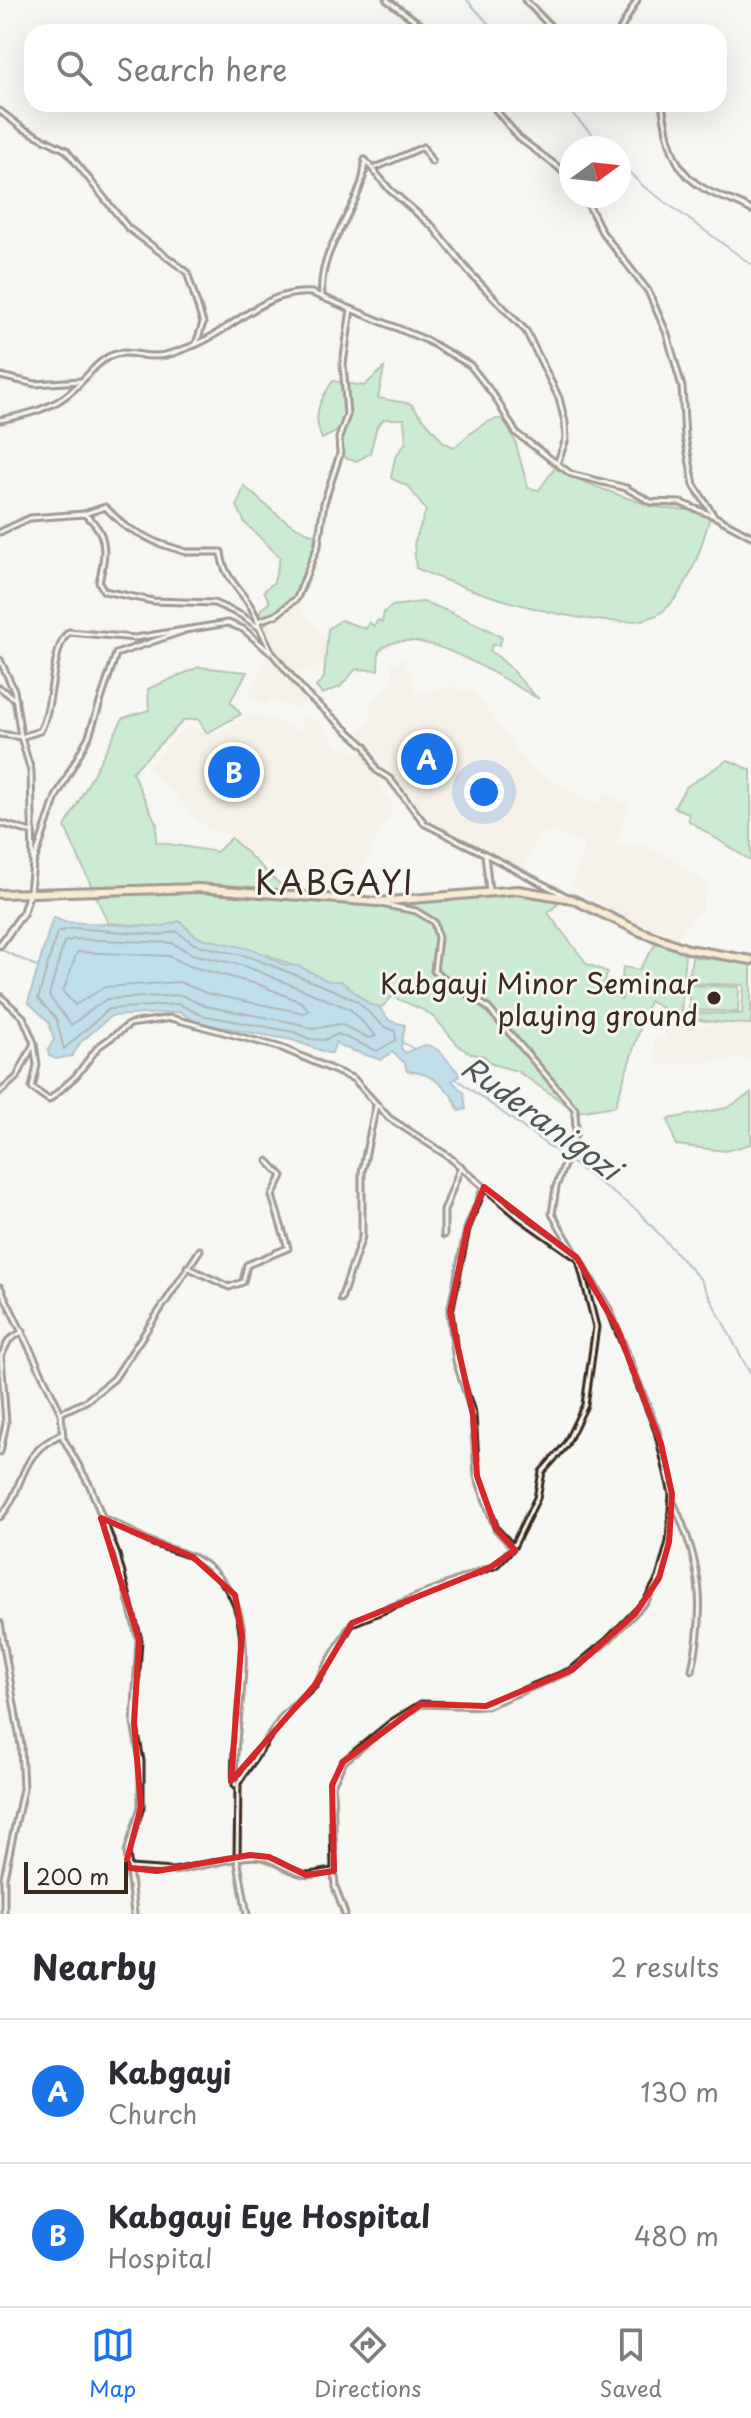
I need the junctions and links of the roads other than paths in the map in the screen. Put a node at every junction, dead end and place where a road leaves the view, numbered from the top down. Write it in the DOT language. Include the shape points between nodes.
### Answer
graph roads {
  1 [pos="387,0"];
  2 [pos="525,0"];
  3 [pos="637,0"];
  4 [pos="420,24"];
  5 [pos="549,24"];
  6 [pos="624,24"];
  7 [pos="0,111"];
  8 [pos="498,112"];
  9 [pos="663,112"];
  10 [pos="432,162"];
  11 [pos="375,168"];
  12 [pos="559,170"];
  13 [pos="591,208"];
  14 [pos="751,210"];
  15 [pos="322,296"];
  16 [pos="351,309"];
  17 [pos="196,344"];
  18 [pos="0,376"];
  19 [pos="81,381"];
  20 [pos="0,420"];
  21 [pos="557,462"];
  22 [pos="84,514"];
  23 [pos="714,516"];
  24 [pos="0,532"];
  25 [pos="751,536"];
  26 [pos="258,621"];
  27 [pos="260,628"];
  28 [pos="186,629"];
  29 [pos="272,653"];
  30 [pos="0,660"];
  31 [pos="0,688"];
  32 [pos="16,700"];
  33 [pos="2,734"];
  34 [pos="21,737"];
  35 [pos="0,742"];
  36 [pos="0,823"];
  37 [pos="32,832"];
  38 [pos="485,854"];
  39 [pos="33,864"];
  40 [pos="489,891"];
  41 [pos="0,894"];
  42 [pos="29,894"];
  43 [pos="572,899"];
  44 [pos="377,902"];
  45 [pos="0,945"];
  46 [pos="751,960"];
  47 [pos="0,996"];
  48 [pos="34,1043"];
  49 [pos="0,1092"];
  50 [pos="376,1105"];
  51 [pos="268,1161"];
  52 [pos="461,1166"];
  53 [pos="484,1187"];
  54 [pos="444,1235"];
  55 [pos="200,1250"];
  56 [pos="578,1259"];
  57 [pos="187,1267"];
  58 [pos="0,1287"];
  59 [pos="341,1299"];
  60 [pos="23,1331"];
  61 [pos="61,1413"];
  62 [pos="62,1434"];
  63 [pos="0,1452"];
  64 [pos="672,1501"];
  65 [pos="0,1517"];
  66 [pos="101,1518"];
  67 [pos="513,1547"];
  68 [pos="0,1623"];
  69 [pos="692,1670"];
  70 [pos="236,1788"];
  71 [pos="237,1858"];
  72 [pos="130,1868"];
  73 [pos="334,1871"];
  74 [pos="4,1914"];
  75 [pos="134,1914"];
  76 [pos="247,1914"];
  77 [pos="345,1914"];
  1 -- 4 [label="street"];
  2 -- 5 [label="street"];
  3 -- 6 [label="street"];
  7 -- 17 [label="street" via="66,150 128,228 187,272 203,323"];
  8 -- 12 [label="street" via="519,138"];
  9 -- 14 [label="street" via="679,169 700,186"];
  10 -- 11 [label="street" via="423,147"];
  11 -- 15 [label="street" via="365,160 363,187 321,268"];
  11 -- 21 [label="street" via="526,331 565,422 566,439"];
  13 -- 23 [label="street" via="648,291 667,334 682,387 691,475"];
  15 -- 16 [label="street"];
  15 -- 17 [label="street" via="292,293 266,302"];
  16 -- 21 [label="street" via="470,365 516,433"];
  16 -- 26 [label="street" via="343,364 347,415 318,545 297,598"];
  17 -- 19 [label="street" via="164,356 111,355"];
  18 -- 19 [label="street" via="35,384"];
  19 -- 20 [label="street" via="41,409"];
  21 -- 23 [label="street" via="579,477 626,488 651,502 681,503"];
  22 -- 24 [label="street" via="30,518"];
  22 -- 26 [label="street" via="105,507 126,527 158,543 186,552 221,552 227,577 248,597"];
  22 -- 27 [label="street" via="102,538 106,562 99,582 104,591 153,601 214,603"];
  23 -- 25 [label="street"];
  26 -- 27 [label="street"];
  27 -- 29 [label="street"];
  28 -- 29 [label="street" via="228,623"];
  28 -- 34 [label="street" via="135,638 65,634 43,726 36,734"];
  28 -- 39 [label="street" via="116,654 89,736 56,797"];
  29 -- 38 [label="street" via="307,695 366,747 376,770 390,779 425,824"];
  30 -- 32 [label="street"];
  31 -- 32 [label="street"];
  32 -- 34 [label="street"];
  33 -- 34 [label="street"];
  33 -- 35 [label="street"];
  34 -- 37 [label="street" via="31,771"];
  36 -- 37 [label="street"];
  37 -- 39 [label="street"];
  38 -- 40 [label="street"];
  38 -- 43 [label="street"];
  39 -- 42 [label="street"];
  40 -- 43 [label="highway"];
  40 -- 44 [label="highway"];
  41 -- 42 [label="highway"];
  42 -- 44 [label="highway" via="199,888"];
  42 -- 45 [label="street" via="23,913"];
  43 -- 46 [label="highway" via="660,940"];
  44 -- 56 [label="street" via="434,922 434,971 488,1008 574,1107 576,1132 552,1214"];
  47 -- 48 [label="street" via="23,1017"];
  48 -- 49 [label="street" via="19,1074"];
  48 -- 50 [label="street" via="32,1088 49,1100 107,1039 130,1024 164,1018 323,1063 354,1079"];
  50 -- 52 [label="street"];
  50 -- 59 [label="street" via="362,1172 362,1237"];
  51 -- 57 [label="street" via="282,1176 272,1198 289,1246 247,1265 243,1282 229,1287"];
  52 -- 53 [label="street"];
  52 -- 54 [label="street" via="444,1211"];
  53 -- 56 [label="street"];
  53 -- 67 [label="street" via="467,1229 450,1317 456,1361 473,1415 477,1476 494,1525"];
  55 -- 57 [label="street"];
  56 -- 64 [label="street" via="610,1311 643,1393 661,1444"];
  56 -- 67 [label="street" via="596,1327 585,1405 565,1446 542,1472 537,1498"];
  57 -- 61 [label="street" via="114,1379"];
  58 -- 60 [label="street"];
  60 -- 61 [label="street"];
  60 -- 63 [label="street" via="9,1340 1,1356 6,1423"];
  61 -- 62 [label="street"];
  62 -- 65 [label="street" via="25,1465"];
  62 -- 66 [label="street"];
  64 -- 69 [label="street" via="698,1569 700,1618"];
  64 -- 73 [label="street" via="669,1542 652,1590 635,1614 590,1656 566,1673 497,1703 421,1704 343,1762 332,1785"];
  66 -- 70 [label="street" via="193,1557 235,1595 242,1635"];
  66 -- 72 [label="street" via="126,1582 139,1640 134,1723 141,1807 128,1843"];
  67 -- 70 [label="street" via="491,1567 352,1623 318,1681 283,1716"];
  68 -- 74 [label="street" via="21,1745 23,1789 4,1877"];
  70 -- 71 [label="street"];
  71 -- 72 [label="street" via="174,1871"];
  71 -- 73 [label="street" via="269,1857 306,1875"];
  71 -- 76 [label="street"];
  72 -- 75 [label="street"];
  73 -- 77 [label="street"];
}
